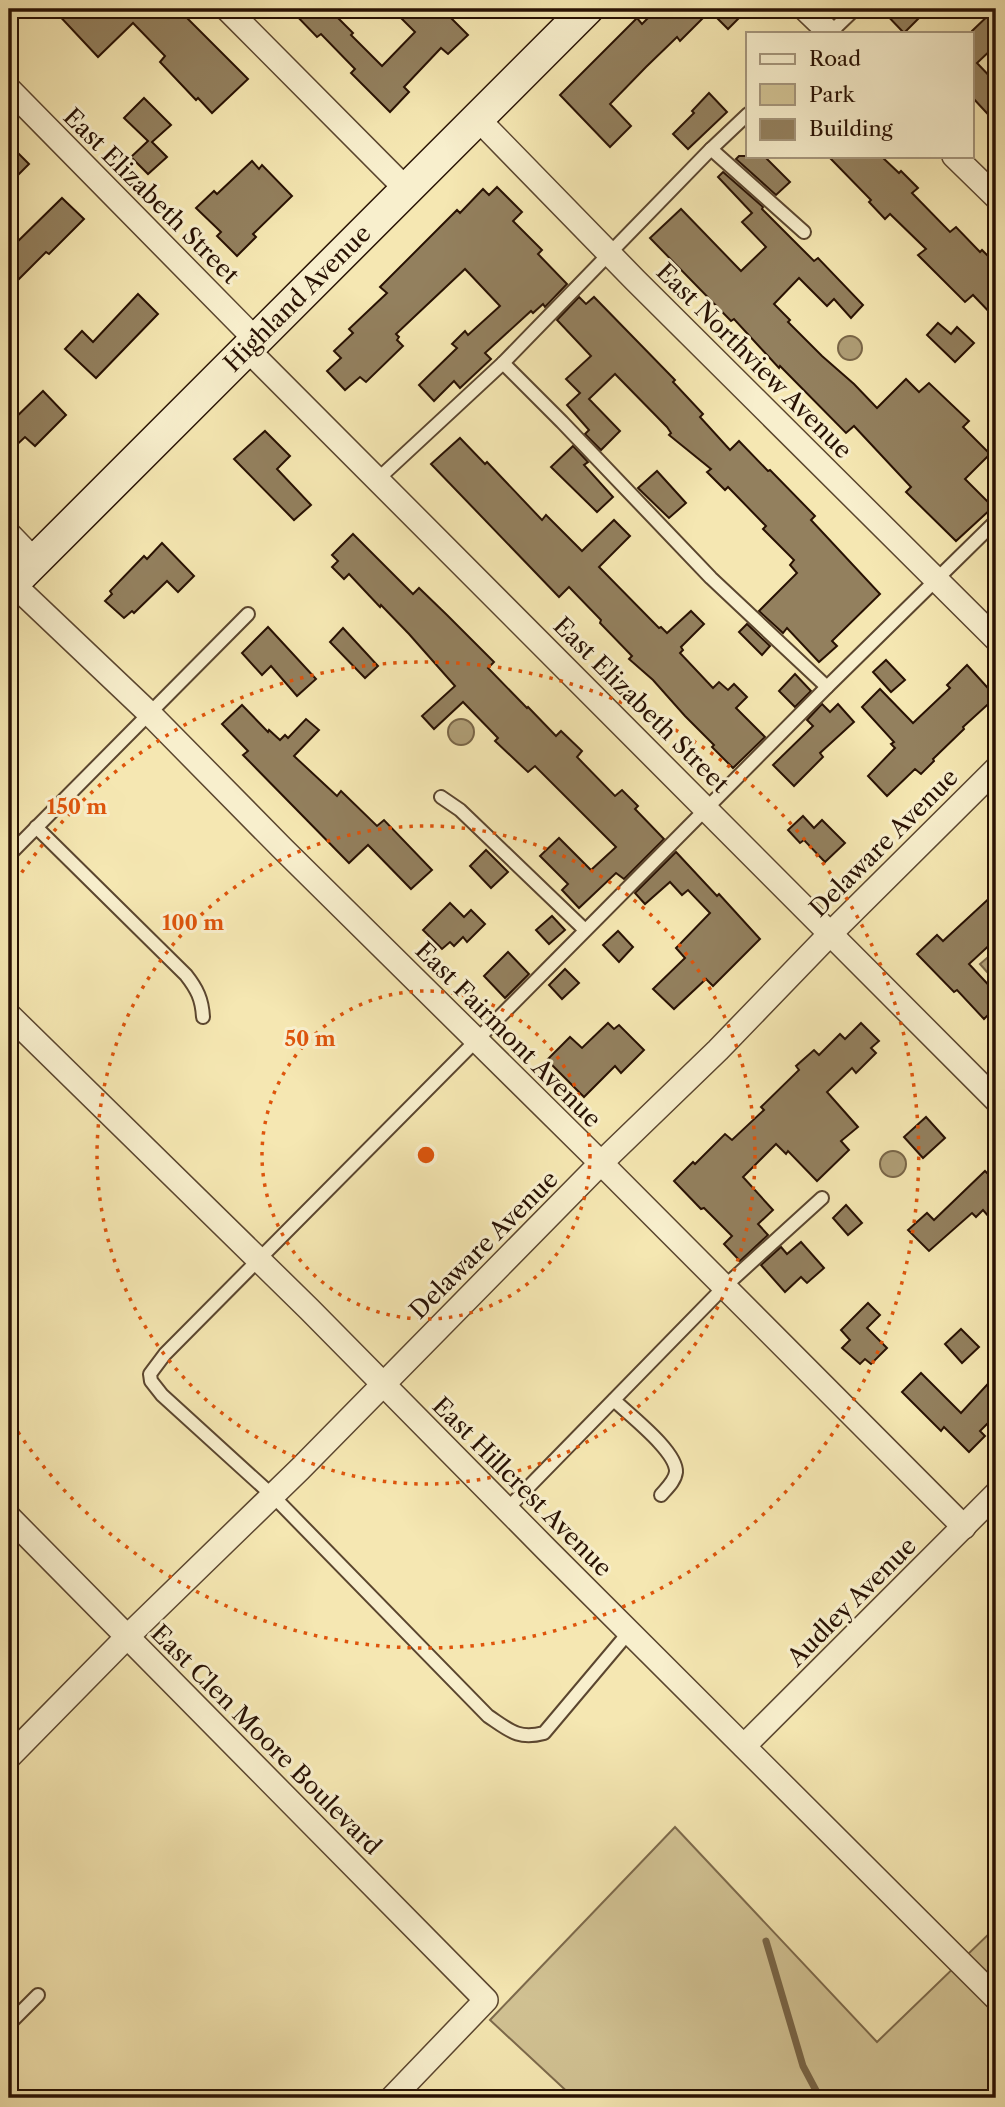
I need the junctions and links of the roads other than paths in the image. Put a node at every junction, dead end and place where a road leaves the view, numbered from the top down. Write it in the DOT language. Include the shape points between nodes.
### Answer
graph roads {
  1 [pos="228,9"];
  2 [pos="587,9"];
  3 [pos="805,9"];
  4 [pos="855,9"];
  5 [pos="829,32"];
  6 [pos="831,32"];
  7 [pos="9,89"];
  8 [pos="746,116"];
  9 [pos="477,118"];
  10 [pos="711,149"];
  11 [pos="956,158"];
  12 [pos="406,189"];
  13 [pos="996,197"];
  14 [pos="804,232"];
  15 [pos="610,253"];
  16 [pos="252,344"];
  17 [pos="503,363"];
  18 [pos="378,479"];
  19 [pos="996,521"];
  20 [pos="9,534"];
  21 [pos="35,561"];
  22 [pos="937,580"];
  23 [pos="11,585"];
  24 [pos="248,614"];
  25 [pos="996,639"];
  26 [pos="827,687"];
  27 [pos="149,713"];
  28 [pos="996,769"];
  29 [pos="441,797"];
  30 [pos="707,808"];
  31 [pos="36,827"];
  32 [pos="9,855"];
  33 [pos="585,930"];
  34 [pos="830,934"];
  35 [pos="9,1015"];
  36 [pos="203,1017"];
  37 [pos="476,1039"];
  38 [pos="996,1100"];
  39 [pos="601,1163"];
  40 [pos="822,1198"];
  41 [pos="258,1261"];
  42 [pos="724,1287"];
  43 [pos="383,1384"];
  44 [pos="614,1400"];
  45 [pos="996,1494"];
  46 [pos="661,1495"];
  47 [pos="273,1496"];
  48 [pos="506,1509"];
  49 [pos="9,1517"];
  50 [pos="964,1527"];
  51 [pos="629,1632"];
  52 [pos="127,1637"];
  53 [pos="744,1746"];
  54 [pos="9,1757"];
  55 [pos="38,1995"];
  56 [pos="996,1998"];
  57 [pos="9,2024"];
  58 [pos="392,2098"];
  1 -- 12 [label="street"];
  2 -- 9 [label="main road, Highland Avenue"];
  3 -- 5 [label="street"];
  4 -- 6 [label="lane"];
  7 -- 16 [label="street, East Elizabeth Street"];
  8 -- 10 [label="lane"];
  9 -- 12 [label="main road, Highland Avenue"];
  9 -- 15 [label="street, East Northview Avenue"];
  10 -- 14 [label="lane"];
  10 -- 15 [label="lane"];
  11 -- 13 [label="street"];
  12 -- 16 [label="main road, Highland Avenue"];
  15 -- 17 [label="lane"];
  15 -- 22 [label="street, East Northview Avenue"];
  16 -- 18 [label="street, East Elizabeth Street"];
  16 -- 21 [label="main road, Highland Avenue"];
  17 -- 18 [label="lane"];
  17 -- 26 [label="lane" via="711,578"];
  18 -- 30 [label="street, East Elizabeth Street"];
  19 -- 22 [label="lane"];
  20 -- 21 [label="street"];
  21 -- 23 [label="main road, Highland Avenue"];
  22 -- 25 [label="street, East Northview Avenue"];
  22 -- 26 [label="lane"];
  23 -- 27 [label="street, East Fairmont Avenue"];
  24 -- 27 [label="lane"];
  26 -- 30 [label="lane"];
  27 -- 31 [label="lane"];
  27 -- 37 [label="street, East Fairmont Avenue"];
  28 -- 34 [label="street, Delaware Avenue"];
  29 -- 33 [label="lane"];
  30 -- 33 [label="lane"];
  30 -- 34 [label="street, East Elizabeth Street"];
  31 -- 32 [label="lane"];
  31 -- 36 [label="lane" via="186,975 198,990"];
  33 -- 37 [label="lane"];
  34 -- 38 [label="street, East Elizabeth Street"];
  34 -- 39 [label="street, Delaware Avenue" via="718,1051"];
  35 -- 41 [label="street, East Hillcrest Avenue"];
  37 -- 39 [label="street, East Fairmont Avenue"];
  37 -- 41 [label="lane"];
  39 -- 42 [label="street, East Fairmont Avenue"];
  39 -- 43 [label="street, Delaware Avenue"];
  40 -- 42 [label="lane"];
  41 -- 43 [label="street, East Hillcrest Avenue"];
  41 -- 47 [label="lane" via="150,1374 162,1395"];
  42 -- 44 [label="lane"];
  42 -- 50 [label="street, East Fairmont Avenue"];
  43 -- 47 [label="street, Delaware Avenue"];
  43 -- 48 [label="street, East Hillcrest Avenue"];
  44 -- 46 [label="lane" via="674,1463 672,1483"];
  44 -- 48 [label="lane"];
  45 -- 50 [label="street, Audley Avenue"];
  47 -- 51 [label="lane" via="488,1716 514,1733 529,1737 544,1733"];
  47 -- 52 [label="street, Delaware Avenue"];
  48 -- 51 [label="street, East Hillcrest Avenue"];
  49 -- 52 [label="street, East Clen Moore Boulevard"];
  50 -- 53 [label="street, Audley Avenue"];
  51 -- 53 [label="street, East Hillcrest Avenue"];
  52 -- 54 [label="street, Delaware Avenue"];
  52 -- 58 [label="street, East Clen Moore Boulevard" via="486,2000"];
  53 -- 56 [label="street, East Hillcrest Avenue"];
  55 -- 57 [label="lane"];
}
